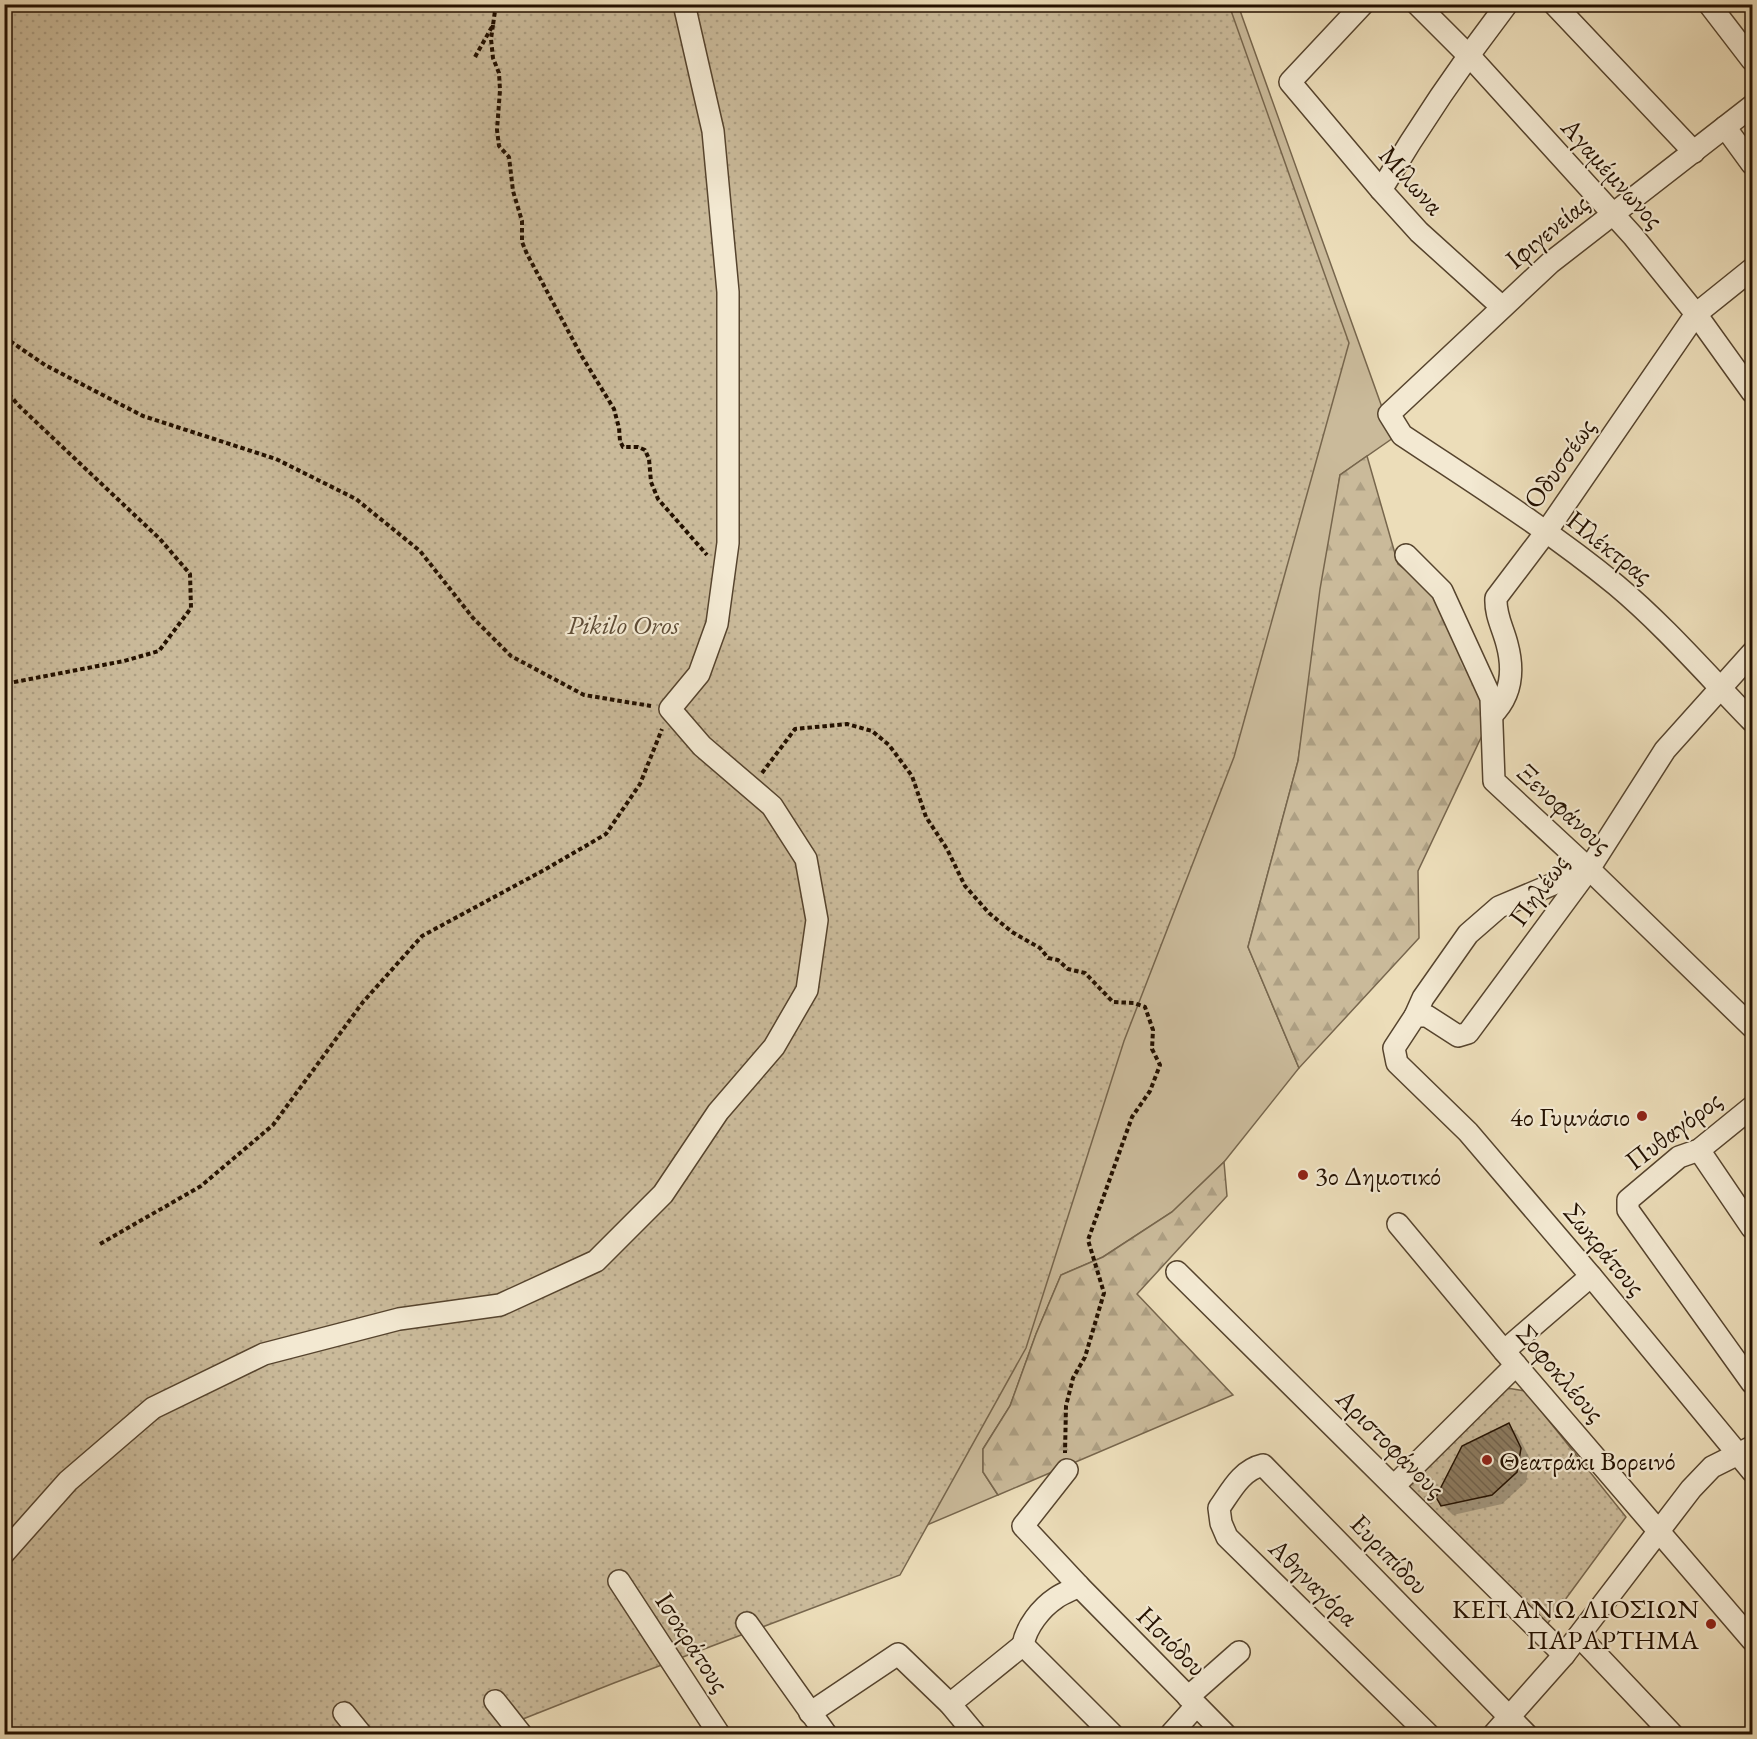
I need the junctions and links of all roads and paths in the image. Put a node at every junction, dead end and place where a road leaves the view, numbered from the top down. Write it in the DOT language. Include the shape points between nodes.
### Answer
graph roads {
  1 [pos="10,4"];
  2 [pos="496,4"];
  3 [pos="684,4"];
  4 [pos="1363,4"];
  5 [pos="1416,4"];
  6 [pos="1507,4"];
  7 [pos="1554,4"];
  8 [pos="1709,4"];
  9 [pos="493,25"];
  10 [pos="1468,56"];
  11 [pos="475,57"];
  12 [pos="4,60"];
  13 [pos="1752,60"];
  14 [pos="1752,106"];
  15 [pos="1725,127"];
  16 [pos="1694,152"];
  17 [pos="1752,164"];
  18 [pos="1381,190"];
  19 [pos="1612,214"];
  20 [pos="1752,269"];
  21 [pos="1502,307"];
  22 [pos="1696,314"];
  23 [pos="4,337"];
  24 [pos="4,388"];
  25 [pos="1752,392"];
  26 [pos="1389,414"];
  27 [pos="1546,532"];
  28 [pos="1406,555"];
  29 [pos="725,569"];
  30 [pos="1752,653"];
  31 [pos="4,684"];
  32 [pos="1721,689"];
  33 [pos="670,709"];
  34 [pos="1492,715"];
  35 [pos="1752,721"];
  36 [pos="750,788"];
  37 [pos="1589,869"];
  38 [pos="1415,1016"];
  39 [pos="1752,1027"];
  40 [pos="1752,1107"];
  41 [pos="1699,1150"];
  42 [pos="1398,1224"];
  43 [pos="1752,1228"];
  44 [pos="100,1244"];
  45 [pos="1177,1272"];
  46 [pos="1591,1276"];
  47 [pos="1510,1358"];
  48 [pos="1752,1383"];
  49 [pos="1745,1450"];
  50 [pos="1263,1466"];
  51 [pos="1067,1470"];
  52 [pos="1752,1471"];
  53 [pos="1394,1486"];
  54 [pos="1660,1532"];
  55 [pos="4,1553"];
  56 [pos="619,1581"];
  57 [pos="1079,1586"];
  58 [pos="747,1623"];
  59 [pos="1580,1636"];
  60 [pos="1752,1640"];
  61 [pos="1023,1646"];
  62 [pos="1239,1652"];
  63 [pos="1564,1656"];
  64 [pos="495,1701"];
  65 [pos="1192,1702"];
  66 [pos="950,1704"];
  67 [pos="344,1713"];
  68 [pos="1509,1717"];
  69 [pos="816,1727"];
  70 [pos="361,1734"];
  71 [pos="521,1734"];
  72 [pos="719,1734"];
  73 [pos="975,1734"];
  74 [pos="1112,1734"];
  75 [pos="1171,1734"];
  76 [pos="1226,1734"];
  77 [pos="1428,1734"];
  78 [pos="1494,1734"];
  79 [pos="1526,1734"];
  80 [pos="1672,1734"];
  1 -- 12 [label="path" via="10,45"];
  2 -- 9 [label="path"];
  3 -- 29 [label="street" via="713,131 728,292"];
  4 -- 18 [label="street, Μίλωνα" via="1290,82"];
  5 -- 10 [label="street, Αγαμέμνωνος"];
  6 -- 10 [label="street"];
  7 -- 16 [label="street"];
  8 -- 13 [label="street"];
  9 -- 11 [label="path"];
  9 -- 29 [label="path" via="492,48 500,90 499,146 509,157 527,254 614,409 620,441 624,447 645,450 658,499 716,565"];
  10 -- 18 [label="street"];
  10 -- 19 [label="street, Αγαμέμνωνος"];
  14 -- 15 [label="street, Ιφιγενείας"];
  15 -- 16 [label="street, Ιφιγενείας"];
  15 -- 17 [label="street"];
  16 -- 19 [label="street, Ιφιγενείας"];
  18 -- 21 [label="street, Μίλωνα" via="1419,232"];
  19 -- 21 [label="street, Ιφιγενείας"];
  19 -- 22 [label="street, Αγαμέμνωνος"];
  20 -- 22 [label="street, Οδυσσέως"];
  21 -- 26 [label="street, Ιφιγενείας"];
  22 -- 25 [label="street, Αγαμέμνωνος"];
  22 -- 27 [label="street, Οδυσσέως"];
  23 -- 33 [label="path" via="45,365 143,416 276,459 356,499 420,551 473,618 511,656 584,695"];
  24 -- 31 [label="path" via="168,548 190,574 191,608 159,651 124,662"];
  26 -- 27 [label="street, Ηλέκτρας" via="1402,435"];
  27 -- 32 [label="street, Ηλέκτρας" via="1632,599"];
  27 -- 34 [label="street, Οδυσσέως" via="1496,598 1512,667 1509,690"];
  28 -- 34 [label="street, Ξενοφάνους" via="1442,591 1491,698"];
  29 -- 33 [label="street" via="717,624 699,674"];
  30 -- 32 [label="street, Πηλέως"];
  32 -- 35 [label="street, Ηλέκτρας"];
  32 -- 37 [label="street, Πηλέως" via="1665,750"];
  33 -- 36 [label="street" via="702,746"];
  33 -- 44 [label="path" via="640,784 606,834 422,936 363,1002 273,1125 201,1186"];
  34 -- 37 [label="street, Ξενοφάνους" via="1494,781"];
  36 -- 51 [label="path" via="795,729 847,724 872,731 889,745 912,776 926,816 965,886 989,913 1040,948 1048,958 1084,973 1113,1002 1145,1007 1153,1030 1152,1049 1160,1065 1150,1090 1132,1116 1088,1240 1104,1293 1066,1406"];
  36 -- 55 [label="street" via="772,806 806,859 817,920 807,990 774,1047 718,1113 663,1194 596,1261 500,1305 399,1319 264,1354 153,1408 69,1480"];
  37 -- 38 [label="street" via="1499,907 1468,934 1423,998"];
  37 -- 38 [label="street, Πηλέως" via="1468,1033 1458,1036 1426,1016"];
  37 -- 39 [label="street, Ξενοφάνους"];
  38 -- 46 [label="street, Σωκράτους" via="1394,1048 1397,1063 1468,1132"];
  40 -- 41 [label="street, Πυθαγόρος"];
  41 -- 43 [label="street"];
  41 -- 48 [label="street, Πυθαγόρος" via="1679,1157 1628,1200 1629,1210"];
  42 -- 47 [label="street, Σοφοκλέους"];
  45 -- 53 [label="street, Αριστοφάνους"];
  46 -- 47 [label="street"];
  46 -- 49 [label="street, Σωκράτους"];
  47 -- 53 [label="street"];
  47 -- 54 [label="street, Σοφοκλέους"];
  49 -- 52 [label="street, Σωκράτους"];
  49 -- 54 [label="street" via="1712,1467"];
  50 -- 68 [label="street, Ευριπίδου"];
  50 -- 77 [label="street, Αθηναγόρα" via="1252,1468 1242,1477 1219,1508 1227,1537"];
  51 -- 57 [label="street, Ησιόδου" via="1023,1526"];
  53 -- 63 [label="street, Αριστοφάνους"];
  54 -- 59 [label="street"];
  54 -- 60 [label="street, Σοφοκλέους"];
  56 -- 72 [label="street, Ισοκράτους"];
  57 -- 61 [label="street" via="1056,1598 1035,1619 1025,1634"];
  57 -- 65 [label="street, Ησιόδου"];
  58 -- 69 [label="street"];
  59 -- 63 [label="street"];
  59 -- 80 [label="street"];
  61 -- 66 [label="street"];
  61 -- 74 [label="street"];
  62 -- 65 [label="street"];
  63 -- 68 [label="street"];
  64 -- 71 [label="street"];
  65 -- 75 [label="street"];
  65 -- 76 [label="street, Ησιόδου"];
  66 -- 69 [label="street" via="898,1654"];
  66 -- 73 [label="street"];
  67 -- 70 [label="street"];
  68 -- 78 [label="street"];
  68 -- 79 [label="street, Ευριπίδου"];
}
